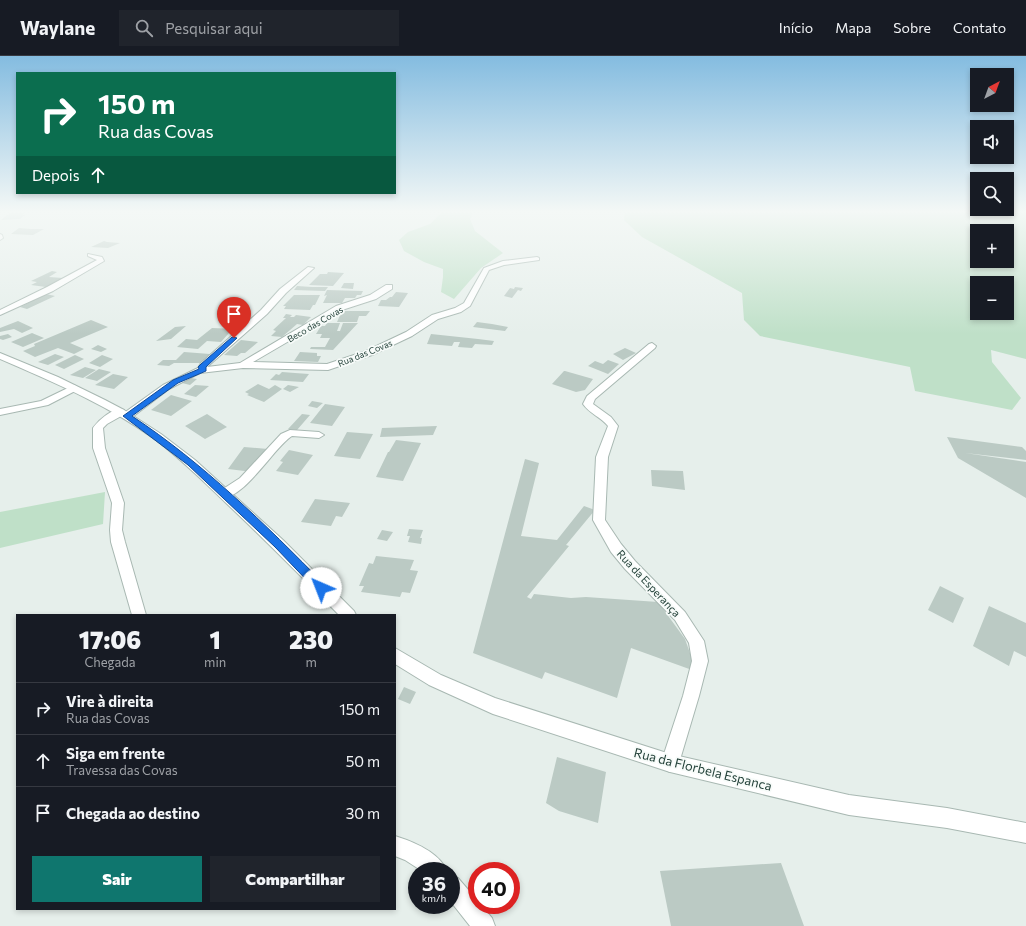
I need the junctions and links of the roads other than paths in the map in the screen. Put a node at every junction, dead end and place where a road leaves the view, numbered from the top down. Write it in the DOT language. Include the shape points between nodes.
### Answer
graph roads {
  1 [pos="90,255"];
  2 [pos="537,259"];
  3 [pos="310,268"];
  4 [pos="389,287"];
  5 [pos="0,314"];
  6 [pos="652,346"];
  7 [pos="0,356"];
  8 [pos="243,365"];
  9 [pos="203,370"];
  10 [pos="74,388"];
  11 [pos="0,412"];
  12 [pos="124,414"];
  13 [pos="319,435"];
  14 [pos="224,494"];
  15 [pos="139,614"];
  16 [pos="348,614"];
  17 [pos="396,656"];
  18 [pos="670,763"];
  19 [pos="1026,833"];
  20 [pos="396,846"];
  21 [pos="426,862"];
  22 [pos="460,896"];
  23 [pos="484,926"];
  1 -- 5 [label="street" via="100,258 101,261"];
  2 -- 8 [label="street, Rua das Covas" via="503,263 486,269 467,304 461,308 440,314 409,334 343,363 328,367"];
  3 -- 9 [label="street" via="204,365"];
  4 -- 8 [label="street, Beco das Covas" via="374,297 339,308"];
  6 -- 18 [label="street, Rua da Esperança" via="591,398 588,404 612,422 613,426 602,457 599,520 616,548 680,616 696,641 700,661"];
  7 -- 10 [label="street"];
  8 -- 9 [label="street, Rua das Covas"];
  9 -- 12 [label="street, Rua das Covas" via="176,381"];
  10 -- 11 [label="street" via="44,403"];
  10 -- 12 [label="street"];
  12 -- 14 [label="street" via="191,463"];
  12 -- 15 [label="street, Rua das Covas" via="103,422 98,428 99,448 118,502 118,542"];
  13 -- 14 [label="street" via="290,433 285,436 244,481"];
  14 -- 16 [label="street"];
  17 -- 18 [label="street, Rua da Florbela Espanca" via="435,680 493,706"];
  18 -- 19 [label="street, Rua da Florbela Espanca" via="850,805 947,818"];
  20 -- 21 [label="street" via="405,848"];
  22 -- 23 [label="street"];
}
